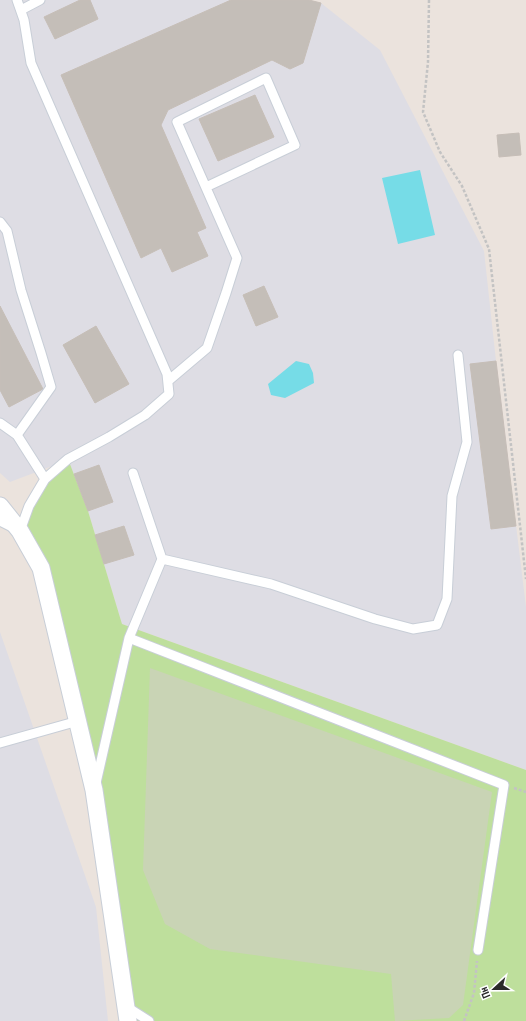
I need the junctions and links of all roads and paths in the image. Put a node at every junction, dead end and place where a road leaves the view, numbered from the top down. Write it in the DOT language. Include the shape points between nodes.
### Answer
graph roads {
  1 [pos="17,0"];
  2 [pos="40,0"];
  3 [pos="429,0"];
  4 [pos="20,10"];
  5 [pos="206,188"];
  6 [pos="0,222"];
  7 [pos="458,355"];
  8 [pos="168,381"];
  9 [pos="0,423"];
  10 [pos="17,435"];
  11 [pos="133,473"];
  12 [pos="46,479"];
  13 [pos="0,506"];
  14 [pos="0,521"];
  15 [pos="20,532"];
  16 [pos="162,559"];
  17 [pos="526,578"];
  18 [pos="130,638"];
  19 [pos="78,721"];
  20 [pos="0,743"];
  21 [pos="94,790"];
  22 [pos="478,950"];
  23 [pos="127,1014"];
  24 [pos="149,1021"];
  25 [pos="464,1021"];
  1 -- 4 [label="lane"];
  2 -- 4 [label="lane"];
  3 -- 17 [label="path" via="428,62 423,112 440,152 462,186 489,249"];
  4 -- 8 [label="lane" via="31,63"];
  5 -- 5 [label="lane" via="177,122 266,78 295,145"];
  5 -- 8 [label="lane" via="237,258 207,348"];
  6 -- 10 [label="lane" via="7,231 21,290 51,387"];
  7 -- 16 [label="lane" via="467,442 452,496 447,599 437,625 413,630 271,584"];
  8 -- 12 [label="lane" via="169,394 145,415 68,459"];
  9 -- 10 [label="lane"];
  10 -- 12 [label="lane"];
  11 -- 16 [label="lane"];
  12 -- 15 [label="lane" via="29,506"];
  13 -- 15 [label="street"];
  14 -- 15 [label="lane"];
  15 -- 19 [label="street" via="41,568"];
  16 -- 18 [label="lane"];
  18 -- 21 [label="lane"];
  18 -- 22 [label="lane" via="504,785"];
  19 -- 20 [label="lane"];
  19 -- 21 [label="street"];
  21 -- 23 [label="street"];
  22 -- 25 [label="path" via="474,993"];
  23 -- 24 [label="lane"];
}
